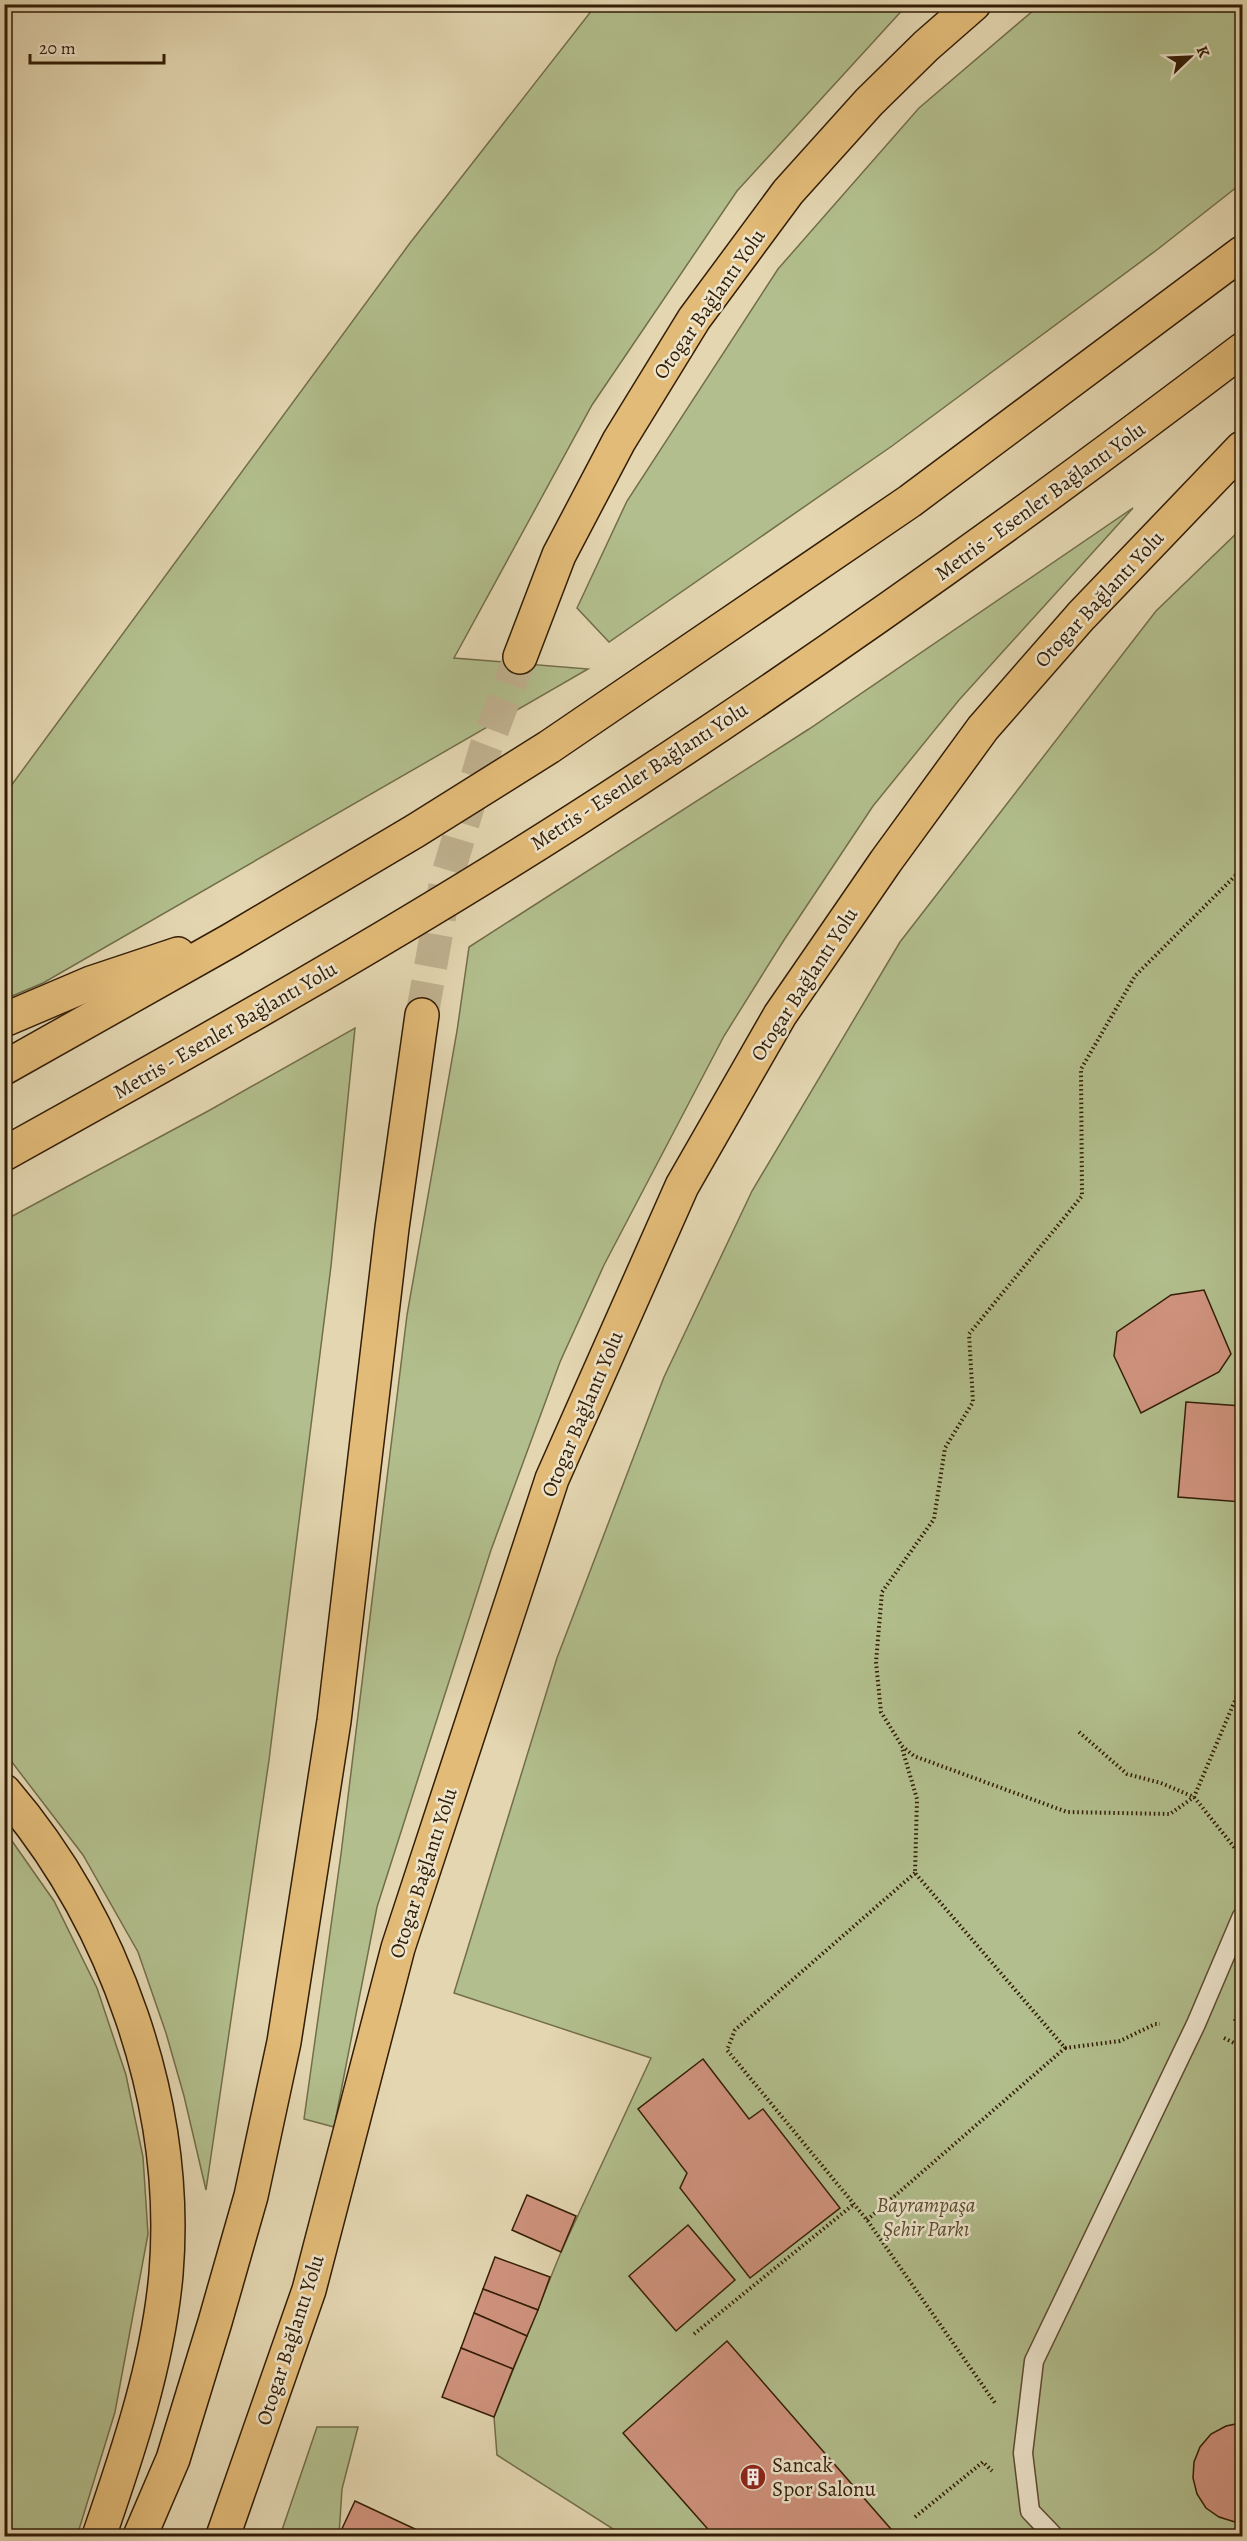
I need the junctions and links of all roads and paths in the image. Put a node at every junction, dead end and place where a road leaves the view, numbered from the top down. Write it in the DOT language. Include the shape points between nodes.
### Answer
graph roads {
  1 [pos="974,4"];
  2 [pos="1242,253"];
  3 [pos="1242,350"];
  4 [pos="1242,448"];
  5 [pos="520,657"];
  6 [pos="1242,869"];
  7 [pos="231,940"];
  8 [pos="422,1015"];
  9 [pos="4,1020"];
  10 [pos="4,1068"];
  11 [pos="4,1154"];
  12 [pos="1242,1684"];
  13 [pos="1078,1732"];
  14 [pos="902,1746"];
  15 [pos="4,1791"];
  16 [pos="1194,1797"];
  17 [pos="1242,1857"];
  18 [pos="915,1873"];
  19 [pos="1242,1916"];
  20 [pos="854,2204"];
  21 [pos="867,2220"];
  22 [pos="694,2334"];
  23 [pos="1023,2453"];
  24 [pos="1030,2511"];
  25 [pos="915,2517"];
  26 [pos="99,2536"];
  27 [pos="140,2536"];
  28 [pos="223,2536"];
  29 [pos="1054,2536"];
  1 -- 5 [label="highway, Otogar Bağlantı Yolu" via="869,102 788,192 694,319 619,441 560,555"];
  2 -- 7 [label="highway" via="910,501 549,747"];
  3 -- 11 [label="highway, Metris - Esenler Bağlantı Yolu" via="912,594 575,820 366,950"];
  4 -- 28 [label="highway, Otogar Bağlantı Yolu" via="1081,616 983,728 780,1015 682,1186 552,1479 398,1948 309,2290"];
  6 -- 14 [label="path" via="1135,976 1081,1069 1082,1196 969,1334 973,1402 945,1448 934,1519 882,1592 876,1662 881,1712"];
  7 -- 9 [label="highway" via="91,983"];
  7 -- 10 [label="highway"];
  8 -- 27 [label="highway" via="392,1228 334,1721 284,2042 251,2196 215,2322 173,2459"];
  12 -- 16 [label="path"];
  13 -- 16 [label="path" via="1127,1774"];
  14 -- 16 [label="path" via="914,1756 1067,1812 1170,1814"];
  14 -- 18 [label="path" via="917,1799"];
  15 -- 26 [label="highway" via="73,1885 109,1957 138,2036 160,2127 167,2207 166,2273 158,2332 121,2472"];
  16 -- 17 [label="path"];
  18 -- 20 [label="path" via="735,2030 727,2050"];
  18 -- 21 [label="path" via="1065,2048"];
  19 -- 23 [label="lane" via="1196,2024 1034,2361"];
  20 -- 21 [label="path"];
  20 -- 22 [label="path"];
  21 -- 23 [label="path" via="995,2403"];
  23 -- 24 [label="lane"];
  24 -- 25 [label="path" via="983,2462"];
  24 -- 29 [label="lane"];
}
